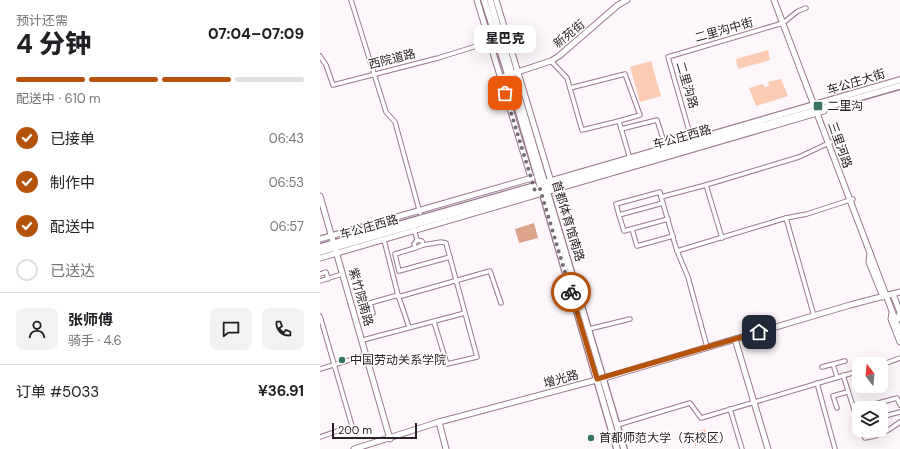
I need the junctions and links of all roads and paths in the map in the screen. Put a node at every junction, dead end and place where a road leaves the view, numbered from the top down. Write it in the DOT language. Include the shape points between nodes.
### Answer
graph roads {
  1 [pos="351,0"];
  2 [pos="477,0"];
  3 [pos="484,0"];
  4 [pos="490,0"];
  5 [pos="496,0"];
  6 [pos="627,0"];
  7 [pos="774,0"];
  8 [pos="778,0"];
  9 [pos="806,8"];
  10 [pos="784,22"];
  11 [pos="486,43"];
  12 [pos="320,56"];
  13 [pos="668,57"];
  14 [pos="551,61"];
  15 [pos="375,73"];
  16 [pos="512,74"];
  17 [pos="500,78"];
  18 [pos="900,80"];
  19 [pos="900,86"];
  20 [pos="570,88"];
  21 [pos="818,109"];
  22 [pos="640,115"];
  23 [pos="619,120"];
  24 [pos="642,123"];
  25 [pos="767,124"];
  26 [pos="776,125"];
  27 [pos="621,129"];
  28 [pos="692,141"];
  29 [pos="830,142"];
  30 [pos="666,148"];
  31 [pos="630,159"];
  32 [pos="532,178"];
  33 [pos="706,185"];
  34 [pos="543,188"];
  35 [pos="320,196"];
  36 [pos="662,197"];
  37 [pos="850,200"];
  38 [pos="663,203"];
  39 [pos="420,212"];
  40 [pos="619,215"];
  41 [pos="786,218"];
  42 [pos="668,219"];
  43 [pos="413,226"];
  44 [pos="632,229"];
  45 [pos="332,236"];
  46 [pos="673,236"];
  47 [pos="722,238"];
  48 [pos="320,239"];
  49 [pos="384,240"];
  50 [pos="417,240"];
  51 [pos="423,245"];
  52 [pos="320,247"];
  53 [pos="415,248"];
  54 [pos="336,249"];
  55 [pos="677,251"];
  56 [pos="320,252"];
  57 [pos="450,257"];
  58 [pos="320,258"];
  59 [pos="320,274"];
  60 [pos="342,274"];
  61 [pos="328,279"];
  62 [pos="456,280"];
  63 [pos="320,281"];
  64 [pos="900,292"];
  65 [pos="398,296"];
  66 [pos="888,296"];
  67 [pos="501,303"];
  68 [pos="373,312"];
  69 [pos="892,312"];
  70 [pos="465,313"];
  71 [pos="320,316"];
  72 [pos="814,316"];
  73 [pos="630,318"];
  74 [pos="434,322"];
  75 [pos="899,322"];
  76 [pos="409,327"];
  77 [pos="589,329"];
  78 [pos="900,332"];
  79 [pos="734,339"];
  80 [pos="363,340"];
  81 [pos="900,342"];
  82 [pos="707,347"];
  83 [pos="366,356"];
  84 [pos="900,358"];
  85 [pos="845,361"];
  86 [pos="888,362"];
  87 [pos="833,364"];
  88 [pos="334,365"];
  89 [pos="822,367"];
  90 [pos="320,369"];
  91 [pos="852,373"];
  92 [pos="842,375"];
  93 [pos="837,377"];
  94 [pos="604,378"];
  95 [pos="597,379"];
  96 [pos="817,383"];
  97 [pos="847,392"];
  98 [pos="755,401"];
  99 [pos="852,401"];
  100 [pos="886,401"];
  101 [pos="900,405"];
  102 [pos="837,408"];
  103 [pos="730,409"];
  104 [pos="900,412"];
  105 [pos="888,415"];
  106 [pos="439,422"];
  107 [pos="900,422"];
  108 [pos="617,425"];
  109 [pos="888,429"];
  110 [pos="320,436"];
  111 [pos="390,439"];
  112 [pos="354,449"];
  113 [pos="446,449"];
  114 [pos="616,449"];
  115 [pos="624,449"];
  116 [pos="742,449"];
  117 [pos="768,449"];
  118 [pos="835,449"];
  1 -- 15 [label="street"];
  2 -- 17 [label="street, 首都体育馆南路"];
  3 -- 16 [label="main road, 首都体育馆南路"];
  4 -- 16 [label="main road, 首都体育馆南路"];
  5 -- 16 [label="street, 首都体育馆南路"];
  6 -- 14 [label="street, 新苑街" via="567,51"];
  7 -- 10 [label="street, 三里河路"];
  8 -- 10 [label="street, 三里河路"];
  9 -- 10 [label="street, 二里沟中街"];
  10 -- 13 [label="street, 二里沟中街"];
  10 -- 21 [label="street, 三里河路"];
  11 -- 15 [label="street, 西院道路"];
  12 -- 15 [label="street, 西院道路" via="333,85"];
  13 -- 28 [label="street, 二里沟路"];
  14 -- 16 [label="street, 新苑街"];
  14 -- 20 [label="street" via="567,78"];
  15 -- 39 [label="street" via="386,112 395,122"];
  16 -- 17 [label="street, 新苑街"];
  16 -- 34 [label="main road, 首都体育馆南路"];
  17 -- 32 [label="street, 首都体育馆南路"];
  18 -- 21 [label="main road, 车公庄大街"];
  19 -- 21 [label="main road, 车公庄大街"];
  20 -- 22 [label="street" via="625,74"];
  20 -- 23 [label="street" via="582,130"];
  21 -- 25 [label="main road, 车公庄西路"];
  21 -- 26 [label="street"];
  21 -- 28 [label="main road, 车公庄西路"];
  21 -- 29 [label="street, 三里河路"];
  22 -- 23 [label="street"];
  22 -- 24 [label="street"];
  23 -- 27 [label="street"];
  24 -- 27 [label="street"];
  24 -- 30 [label="street" via="657,120"];
  25 -- 26 [label="main road"];
  25 -- 34 [label="main road, 车公庄西路"];
  26 -- 34 [label="street"];
  27 -- 31 [label="street"];
  28 -- 30 [label="main road, 车公庄西路"];
  29 -- 33 [label="street" via="799,157"];
  29 -- 37 [label="street, 三里河路"];
  30 -- 31 [label="main road, 车公庄西路"];
  31 -- 34 [label="main road, 车公庄西路"];
  32 -- 34 [label="street, 首都体育馆南路"];
  32 -- 39 [label="street"];
  33 -- 36 [label="street"];
  33 -- 47 [label="street"];
  34 -- 43 [label="main road, 车公庄西路"];
  34 -- 77 [label="main road, 首都体育馆南路"];
  34 -- 95 [label="main road, 首都体育馆南路"];
  35 -- 45 [label="street, 紫竹院南路"];
  36 -- 38 [label="street"];
  36 -- 40 [label="street" via="660,192 616,204"];
  37 -- 41 [label="street"];
  37 -- 66 [label="street, 三里河路"];
  37 -- 66 [label="street, 三里河路"];
  38 -- 40 [label="street"];
  38 -- 42 [label="street"];
  39 -- 45 [label="street"];
  40 -- 44 [label="street" via="624,231"];
  41 -- 47 [label="street"];
  41 -- 72 [label="street"];
  42 -- 44 [label="street"];
  42 -- 46 [label="street"];
  43 -- 49 [label="street"];
  43 -- 50 [label="street"];
  43 -- 54 [label="main road, 车公庄西路"];
  44 -- 46 [label="street" via="637,246"];
  45 -- 48 [label="street"];
  45 -- 54 [label="street, 紫竹院南路"];
  46 -- 55 [label="street"];
  47 -- 55 [label="street"];
  49 -- 54 [label="street"];
  49 -- 65 [label="street"];
  50 -- 51 [label="street" via="422,241"];
  50 -- 53 [label="street"];
  51 -- 53 [label="street"];
  51 -- 57 [label="street" via="446,243"];
  52 -- 54 [label="main road, 车公庄西路"];
  53 -- 57 [label="street" via="395,254 399,271"];
  54 -- 56 [label="main road, 车公庄西路"];
  54 -- 58 [label="street"];
  54 -- 60 [label="street, 紫竹院南路"];
  54 -- 80 [label="street, 紫竹院南路"];
  55 -- 82 [label="street" via="688,278"];
  57 -- 62 [label="street"];
  59 -- 61 [label="street" via="326,272"];
  60 -- 61 [label="street"];
  60 -- 83 [label="street, 紫竹院南路"];
  61 -- 63 [label="street"];
  62 -- 65 [label="street"];
  62 -- 67 [label="street" via="491,271"];
  62 -- 70 [label="street"];
  64 -- 66 [label="street, 增光路"];
  65 -- 68 [label="street" via="370,303"];
  65 -- 76 [label="street"];
  66 -- 69 [label="street, 三里河路"];
  66 -- 72 [label="street, 增光路" via="850,304"];
  66 -- 75 [label="street, 三里河路"];
  69 -- 78 [label="street, 三里河路"];
  69 -- 81 [label="street, 三里河路" via="891,319"];
  70 -- 74 [label="street"];
  70 -- 74 [label="street" via="477,357 447,364"];
  71 -- 88 [label="street"];
  72 -- 79 [label="street, 增光路"];
  73 -- 77 [label="street"];
  74 -- 76 [label="street"];
  76 -- 80 [label="street"];
  77 -- 94 [label="main road, 首都体育馆南路"];
  79 -- 82 [label="street, 增光路"];
  79 -- 98 [label="street"];
  80 -- 83 [label="street, 紫竹院南路"];
  82 -- 94 [label="street, 增光路"];
  83 -- 88 [label="street"];
  83 -- 111 [label="street, 紫竹院南路"];
  84 -- 86 [label="street"];
  85 -- 87 [label="street"];
  87 -- 89 [label="street"];
  87 -- 93 [label="street"];
  88 -- 90 [label="street"];
  88 -- 110 [label="street" via="352,426"];
  91 -- 92 [label="street"];
  92 -- 93 [label="street"];
  92 -- 97 [label="street"];
  93 -- 96 [label="street"];
  94 -- 95 [label="street, 增光路"];
  94 -- 108 [label="main road, 首都体育馆南路"];
  95 -- 106 [label="street, 增光路"];
  95 -- 114 [label="main road, 首都体育馆南路"];
  96 -- 98 [label="street"];
  96 -- 118 [label="street"];
  97 -- 99 [label="street" via="850,393"];
  97 -- 102 [label="street" via="834,396"];
  98 -- 103 [label="street"];
  98 -- 117 [label="street"];
  100 -- 101 [label="street" via="897,398"];
  103 -- 108 [label="street" via="701,418 690,403"];
  103 -- 116 [label="street"];
  104 -- 105 [label="street"];
  106 -- 111 [label="street, 增光路"];
  106 -- 113 [label="street"];
  107 -- 109 [label="street"];
  108 -- 115 [label="main road, 首都体育馆南路"];
  111 -- 112 [label="street, 增光路"];
}
